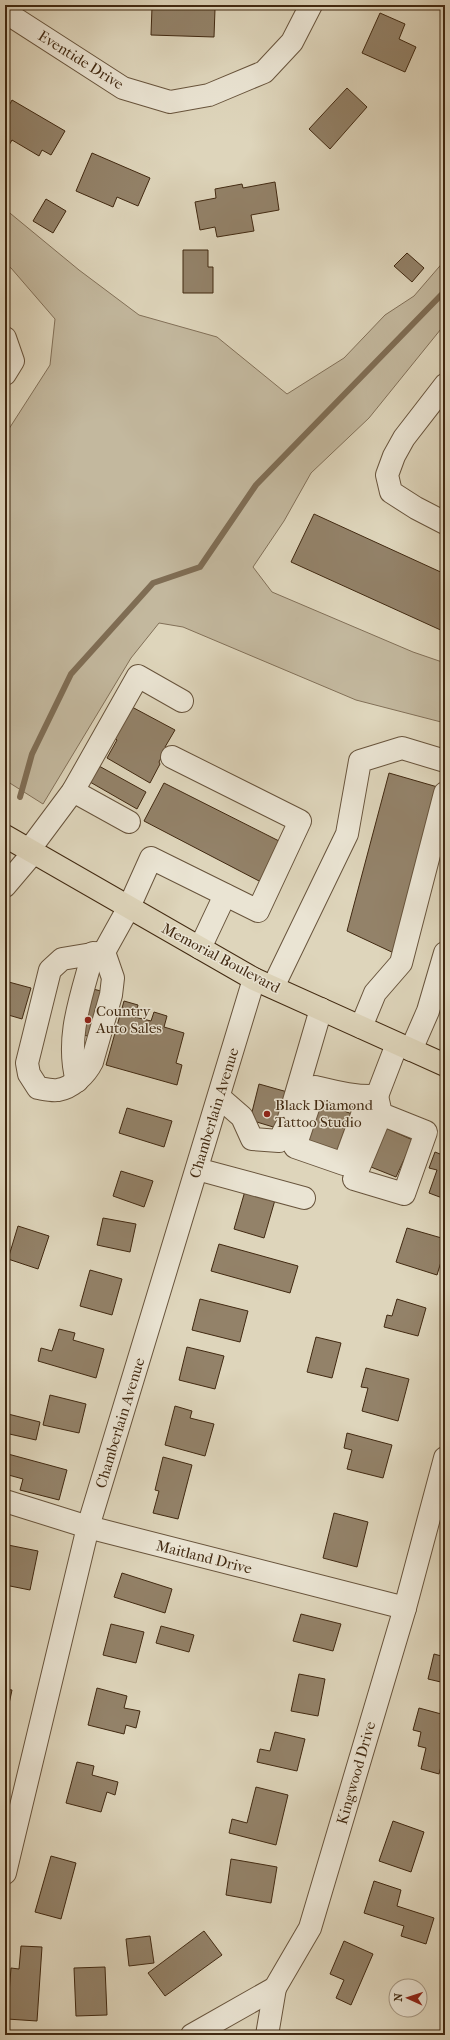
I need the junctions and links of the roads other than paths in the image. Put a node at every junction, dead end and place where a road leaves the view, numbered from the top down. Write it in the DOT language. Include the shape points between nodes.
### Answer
graph roads {
  1 [pos="311,5"];
  2 [pos="5,12"];
  3 [pos="5,338"];
  4 [pos="5,374"];
  5 [pos="445,385"];
  6 [pos="445,523"];
  7 [pos="182,701"];
  8 [pos="172,757"];
  9 [pos="445,761"];
  10 [pos="73,791"];
  11 [pos="445,793"];
  12 [pos="129,822"];
  13 [pos="5,836"];
  14 [pos="31,852"];
  15 [pos="5,886"];
  16 [pos="225,895"];
  17 [pos="129,907"];
  18 [pos="200,948"];
  19 [pos="98,953"];
  20 [pos="445,953"];
  21 [pos="264,983"];
  22 [pos="322,1009"];
  23 [pos="361,1028"];
  24 [pos="404,1047"];
  25 [pos="445,1065"];
  26 [pos="219,1097"];
  27 [pos="376,1102"];
  28 [pos="197,1169"];
  29 [pos="304,1198"];
  30 [pos="445,1458"];
  31 [pos="5,1501"];
  32 [pos="88,1527"];
  33 [pos="405,1608"];
  34 [pos="5,1873"];
  35 [pos="275,1988"];
  36 [pos="192,2035"];
  37 [pos="267,2035"];
  1 -- 2 [label="street, Eventide Drive" via="292,42 264,72 210,95 170,102 123,88"];
  3 -- 4 [label="street" via="13,361"];
  5 -- 6 [label="street" via="404,438 387,475 390,492"];
  7 -- 10 [label="street" via="138,676"];
  8 -- 16 [label="street" via="300,821 258,911"];
  9 -- 21 [label="street, Chamberlain Avenue" via="402,748 360,761 347,834"];
  10 -- 12 [label="street"];
  10 -- 14 [label="street"];
  11 -- 23 [label="street" via="401,963 375,993"];
  13 -- 14 [label="main road, Memorial Boulevard"];
  14 -- 15 [label="street"];
  14 -- 17 [label="main road, Memorial Boulevard"];
  16 -- 17 [label="street" via="151,858"];
  16 -- 18 [label="street"];
  17 -- 18 [label="main road, Memorial Boulevard"];
  17 -- 19 [label="street"];
  18 -- 21 [label="main road, Memorial Boulevard"];
  19 -- 19 [label="street" via="113,978 111,995 92,1062 77,1081 58,1090 38,1088 29,1074 27,1063 50,970 62,959"];
  20 -- 24 [label="street" via="428,1012"];
  21 -- 22 [label="main road, Memorial Boulevard"];
  21 -- 26 [label="street, Chamberlain Avenue"];
  22 -- 23 [label="main road, Memorial Boulevard"];
  22 -- 26 [label="street" via="287,1125 279,1141 252,1139 242,1117"];
  23 -- 24 [label="main road, Memorial Boulevard"];
  24 -- 25 [label="main road, Memorial Boulevard"];
  24 -- 27 [label="street"];
  26 -- 28 [label="street, Chamberlain Avenue"];
  28 -- 29 [label="street"];
  28 -- 32 [label="street, Chamberlain Avenue"];
  30 -- 33 [label="street, Kingwood Drive"];
  31 -- 32 [label="street, Maitland Drive"];
  32 -- 33 [label="street, Maitland Drive"];
  32 -- 34 [label="street, Chamberlain Avenue"];
  33 -- 35 [label="street, Kingwood Drive" via="310,1928"];
  35 -- 36 [label="street"];
  35 -- 37 [label="street"];
}
